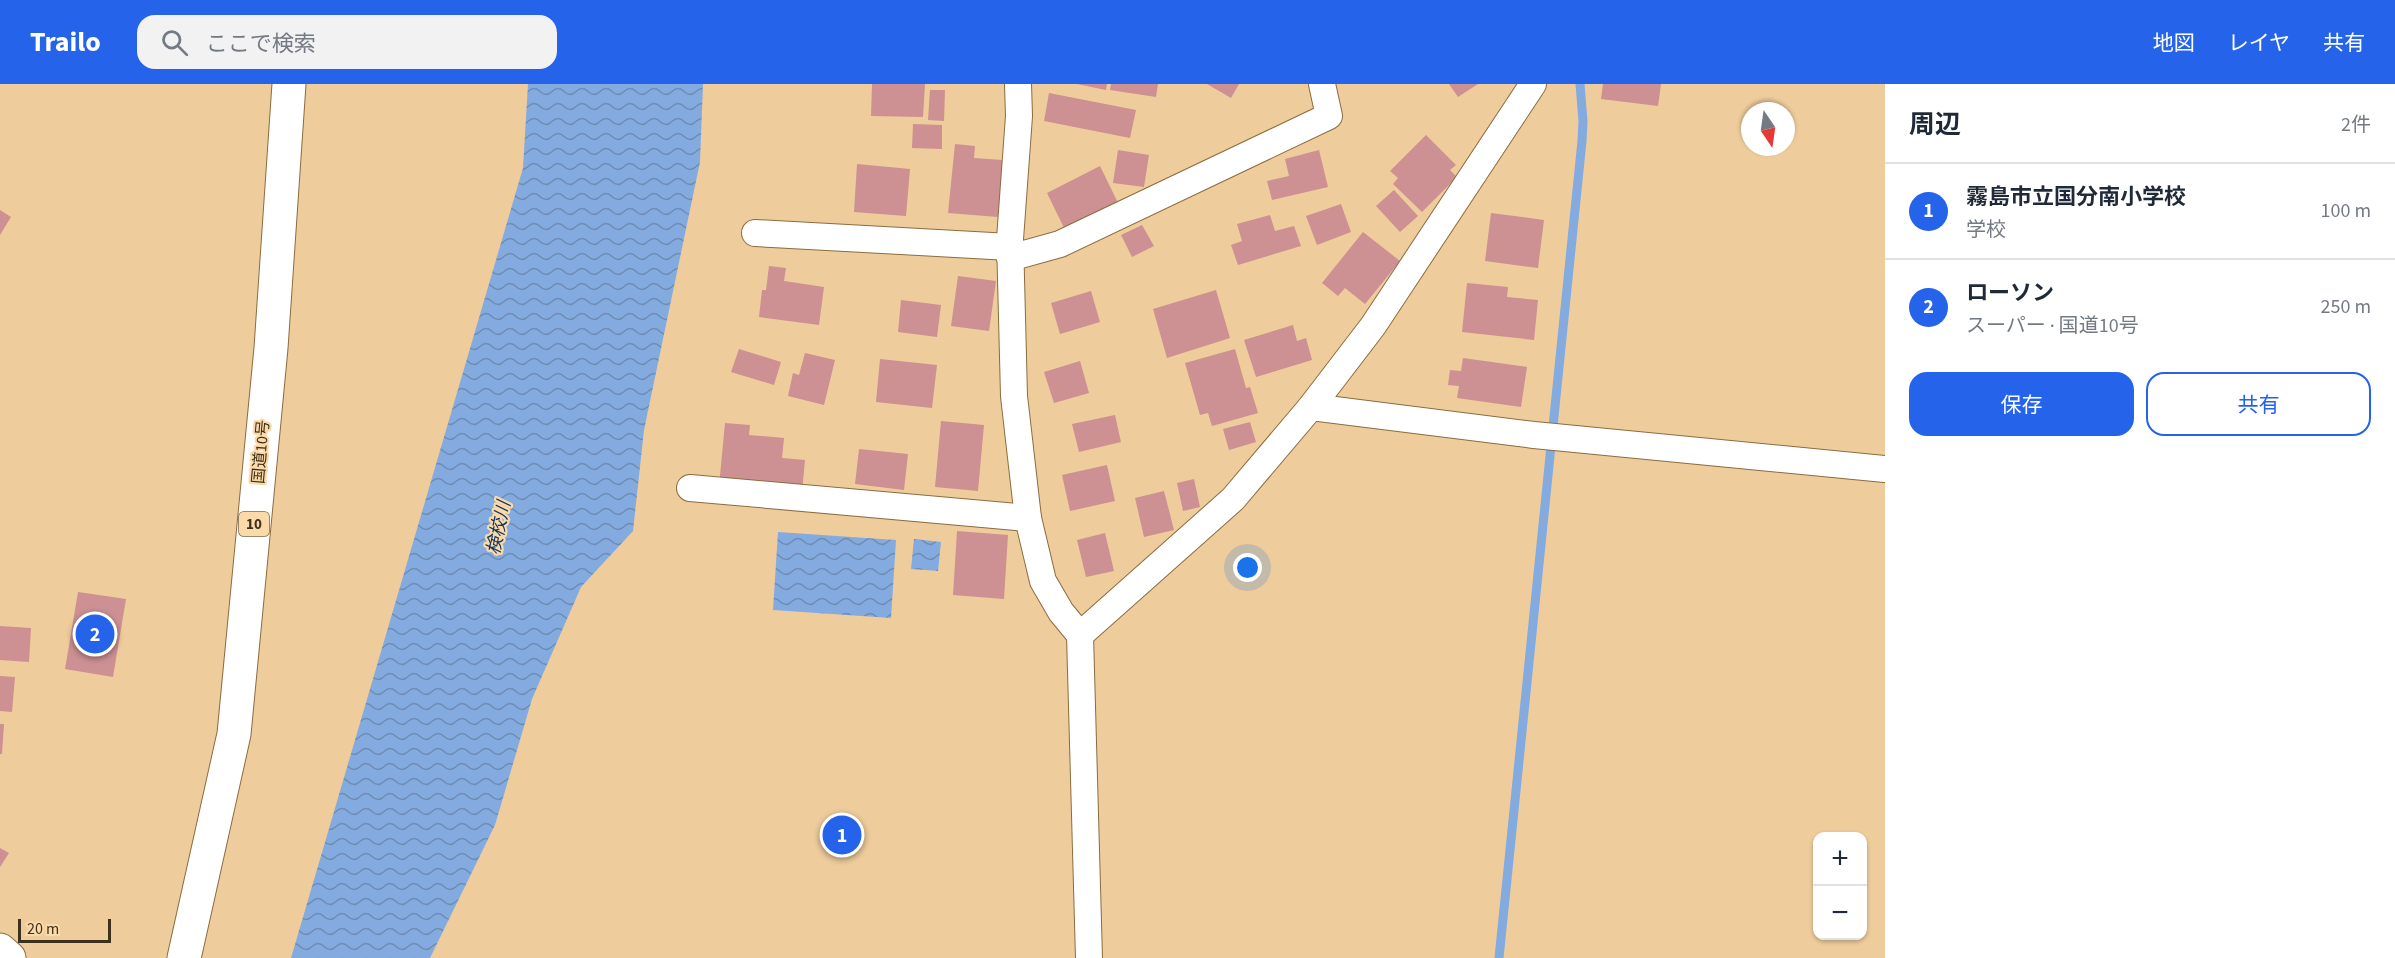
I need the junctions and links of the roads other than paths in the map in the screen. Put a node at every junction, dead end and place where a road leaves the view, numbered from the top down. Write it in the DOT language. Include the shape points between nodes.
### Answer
graph roads {
  1 [pos="289,84"];
  2 [pos="1018,84"];
  3 [pos="1322,84"];
  4 [pos="1533,84"];
  5 [pos="755,233"];
  6 [pos="1010,252"];
  7 [pos="1311,407"];
  8 [pos="1885,470"];
  9 [pos="690,488"];
  10 [pos="1028,518"];
  11 [pos="1080,635"];
  12 [pos="0,950"];
  13 [pos="9,958"];
  14 [pos="184,958"];
  15 [pos="1089,958"];
  1 -- 14 [label="main road, 国道10号 / 10" via="271,348 234,734"];
  2 -- 6 [label="street"];
  3 -- 6 [label="street" via="1329,116 1060,244"];
  4 -- 7 [label="street" via="1373,326"];
  5 -- 6 [label="street"];
  6 -- 10 [label="street" via="1014,396"];
  7 -- 8 [label="street" via="1534,435"];
  7 -- 11 [label="street" via="1233,499"];
  9 -- 10 [label="street"];
  10 -- 11 [label="street" via="1042,581"];
  11 -- 15 [label="street"];
  12 -- 13 [label="main road"];
}
